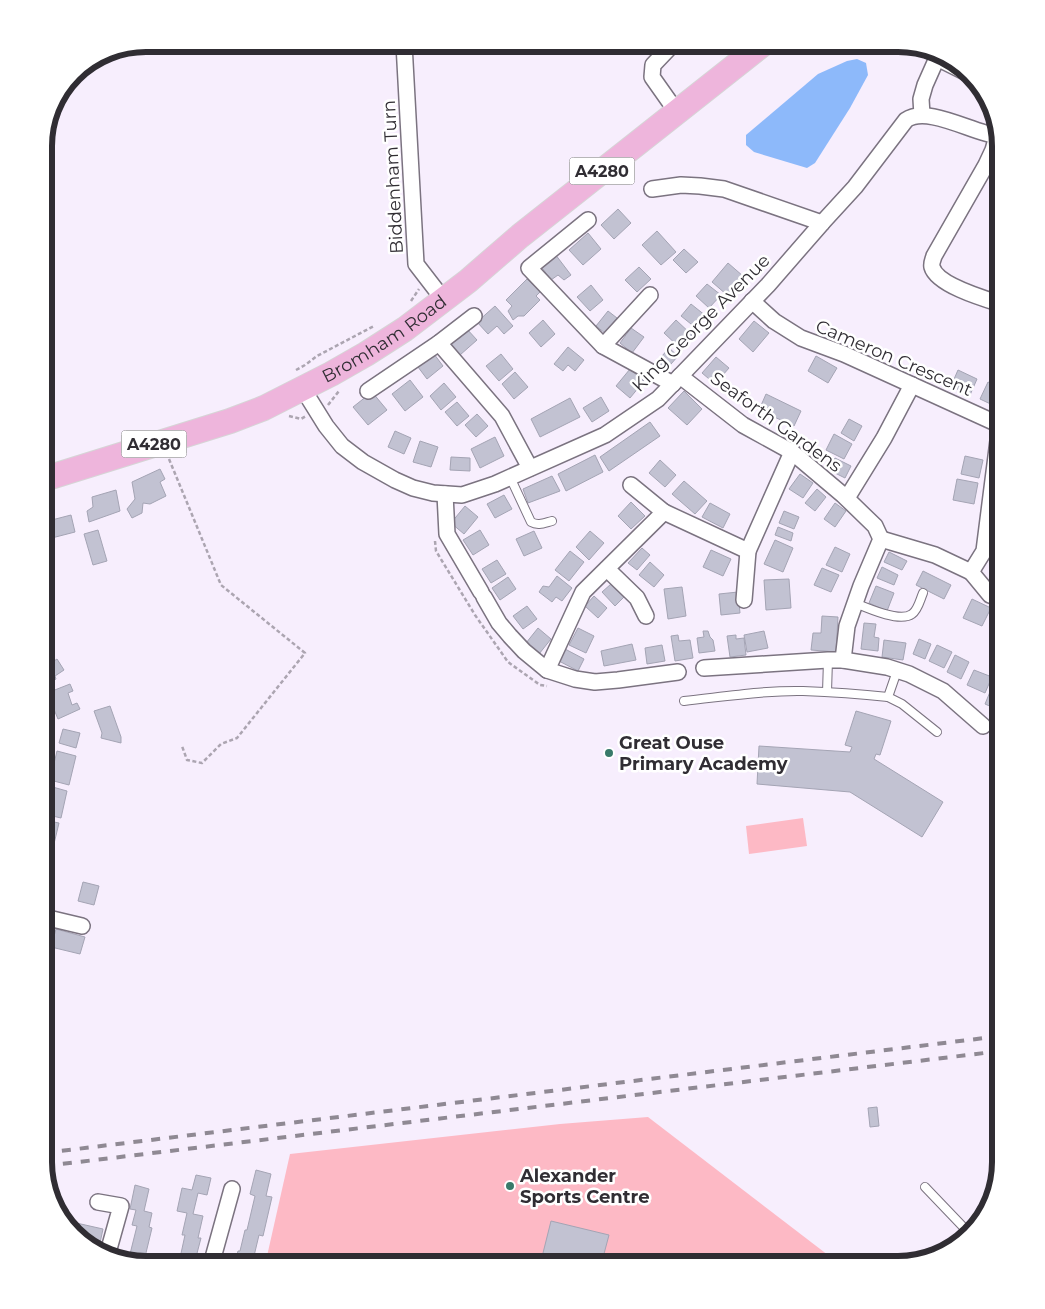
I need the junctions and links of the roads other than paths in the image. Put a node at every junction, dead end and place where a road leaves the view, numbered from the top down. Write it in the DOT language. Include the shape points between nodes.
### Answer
graph roads {
  1 [pos="404,53"];
  2 [pos="664,53"];
  3 [pos="750,53"];
  4 [pos="935,61"];
  5 [pos="676,111"];
  6 [pos="922,115"];
  7 [pos="992,135"];
  8 [pos="992,152"];
  9 [pos="652,189"];
  10 [pos="588,220"];
  11 [pos="822,222"];
  12 [pos="650,295"];
  13 [pos="443,299"];
  14 [pos="752,301"];
  15 [pos="992,301"];
  16 [pos="474,316"];
  17 [pos="439,343"];
  18 [pos="603,346"];
  19 [pos="300,379"];
  20 [pos="676,380"];
  21 [pos="912,385"];
  22 [pos="368,391"];
  23 [pos="992,421"];
  24 [pos="792,452"];
  25 [pos="530,468"];
  26 [pos="53,475"];
  27 [pos="510,477"];
  28 [pos="631,485"];
  29 [pos="992,488"];
  30 [pos="445,494"];
  31 [pos="847,498"];
  32 [pos="664,512"];
  33 [pos="552,522"];
  34 [pos="881,539"];
  35 [pos="748,551"];
  36 [pos="606,569"];
  37 [pos="971,572"];
  38 [pos="922,593"];
  39 [pos="992,596"];
  40 [pos="744,600"];
  41 [pos="855,603"];
  42 [pos="646,616"];
  43 [pos="828,660"];
  44 [pos="843,660"];
  45 [pos="704,668"];
  46 [pos="547,670"];
  47 [pos="897,671"];
  48 [pos="678,672"];
  49 [pos="828,692"];
  50 [pos="888,697"];
  51 [pos="684,701"];
  52 [pos="984,726"];
  53 [pos="937,732"];
  54 [pos="52,919"];
  55 [pos="82,926"];
  56 [pos="925,1187"];
  57 [pos="232,1189"];
  58 [pos="98,1202"];
  59 [pos="965,1228"];
  60 [pos="109,1249"];
  61 [pos="213,1256"];
  1 -- 13 [label="street, Biddenham Turn" via="416,264"];
  2 -- 5 [label="street" via="653,65 652,77"];
  3 -- 5 [label="main road, Bromham Road / A4280"];
  4 -- 6 [label="street" via="921,99"];
  5 -- 13 [label="main road, Bromham Road / A4280"];
  6 -- 7 [label="street"];
  6 -- 11 [label="street, King George Avenue" via="906,120 855,188"];
  8 -- 15 [label="street" via="934,256 932,268 940,278"];
  9 -- 11 [label="street" via="682,185 724,189"];
  10 -- 18 [label="street, Seaforth Gardens" via="529,268"];
  11 -- 14 [label="street, King George Avenue"];
  12 -- 18 [label="street"];
  13 -- 19 [label="main road, Bromham Road / A4280" via="406,329 366,354"];
  14 -- 20 [label="street, King George Avenue"];
  14 -- 21 [label="street, Cameron Crescent" via="774,321 801,338"];
  16 -- 17 [label="street, Bromham Road"];
  17 -- 22 [label="street, Bromham Road"];
  17 -- 25 [label="street" via="502,416"];
  18 -- 20 [label="street, Seaforth Gardens"];
  19 -- 26 [label="main road, Bromham Road / A4280" via="255,411"];
  19 -- 30 [label="street, King George Avenue" via="326,426 342,446 395,480 414,488"];
  20 -- 24 [label="street, Seaforth Gardens" via="743,425"];
  20 -- 25 [label="street, King George Avenue" via="658,399 605,435"];
  21 -- 23 [label="street, Cameron Crescent"];
  21 -- 31 [label="street"];
  24 -- 31 [label="street, Seaforth Gardens"];
  24 -- 35 [label="street"];
  25 -- 27 [label="street, King George Avenue"];
  27 -- 30 [label="street, King George Avenue" via="462,495"];
  27 -- 33 [label="lane" via="531,522"];
  28 -- 32 [label="street"];
  29 -- 37 [label="street, Cameron Crescent" via="984,551"];
  30 -- 46 [label="street" via="447,534 499,622 524,651"];
  31 -- 34 [label="street, Seaforth Gardens" via="875,526"];
  32 -- 35 [label="street"];
  32 -- 36 [label="street"];
  34 -- 37 [label="street" via="935,555"];
  34 -- 41 [label="street"];
  35 -- 40 [label="street"];
  36 -- 42 [label="street" via="637,598"];
  36 -- 46 [label="street" via="584,592"];
  37 -- 39 [label="street"];
  38 -- 41 [label="lane" via="916,609 906,617"];
  41 -- 44 [label="street" via="847,626"];
  43 -- 44 [label="street"];
  43 -- 45 [label="street"];
  43 -- 49 [label="lane"];
  44 -- 47 [label="street"];
  46 -- 48 [label="street" via="595,682"];
  47 -- 50 [label="lane"];
  47 -- 52 [label="street" via="943,691"];
  49 -- 50 [label="lane"];
  49 -- 51 [label="lane" via="742,694"];
  50 -- 53 [label="lane"];
  54 -- 55 [label="street"];
  56 -- 59 [label="lane"];
  57 -- 61 [label="street"];
  58 -- 60 [label="street" via="121,1206"];
}
